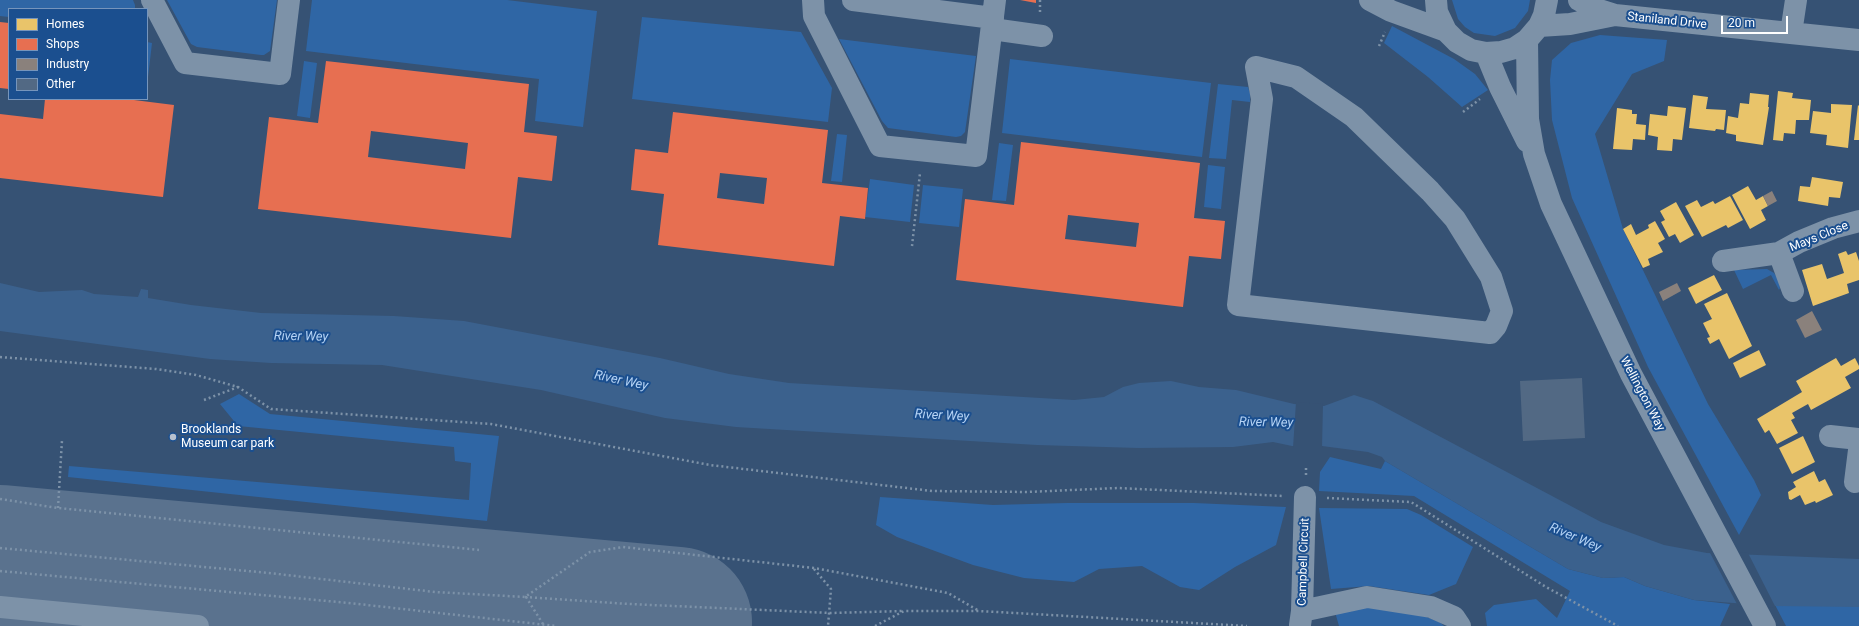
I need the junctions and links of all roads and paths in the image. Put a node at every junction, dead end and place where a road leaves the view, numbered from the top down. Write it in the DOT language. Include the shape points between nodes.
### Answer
graph roads {
  1 [pos="152,0"];
  2 [pos="289,0"];
  3 [pos="813,0"];
  4 [pos="853,0"];
  5 [pos="1370,0"];
  6 [pos="1436,0"];
  7 [pos="1547,0"];
  8 [pos="1579,0"];
  9 [pos="1796,0"];
  10 [pos="993,16"];
  11 [pos="1615,16"];
  12 [pos="1386,30"];
  13 [pos="1446,31"];
  14 [pos="1533,33"];
  15 [pos="1792,33"];
  16 [pos="1042,36"];
  17 [pos="1859,40"];
  18 [pos="1379,46"];
  19 [pos="1486,53"];
  20 [pos="1256,67"];
  21 [pos="1484,96"];
  22 [pos="1463,112"];
  23 [pos="922,151"];
  24 [pos="1534,154"];
  25 [pos="1859,221"];
  26 [pos="912,246"];
  27 [pos="1779,253"];
  28 [pos="1723,261"];
  29 [pos="1794,291"];
  30 [pos="0,357"];
  31 [pos="238,387"];
  32 [pos="204,400"];
  33 [pos="1830,436"];
  34 [pos="1859,439"];
  35 [pos="62,440"];
  36 [pos="1859,450"];
  37 [pos="1855,482"];
  38 [pos="1305,497"];
  39 [pos="0,499"];
  40 [pos="58,508"];
  41 [pos="0,548"];
  42 [pos="479,550"];
  43 [pos="814,568"];
  44 [pos="0,572"];
  45 [pos="525,597"];
  46 [pos="0,607"];
  47 [pos="904,611"];
  48 [pos="979,611"];
  49 [pos="830,613"];
  50 [pos="1301,619"];
  51 [pos="542,624"];
  52 [pos="198,626"];
  53 [pos="556,626"];
  54 [pos="828,626"];
  55 [pos="875,626"];
  56 [pos="1247,626"];
  57 [pos="1460,626"];
  58 [pos="1618,626"];
  59 [pos="1765,626"];
  1 -- 2 [label="street" via="185,63 280,74"];
  3 -- 23 [label="street" via="814,16 880,146"];
  4 -- 10 [label="street"];
  5 -- 13 [label="street" via="1391,11"];
  6 -- 13 [label="street" via="1436,12"];
  7 -- 14 [label="street, Wellington Way" via="1544,15"];
  8 -- 11 [label="street, Staniland Drive"];
  9 -- 15 [label="street"];
  10 -- 16 [label="street"];
  10 -- 23 [label="street" via="976,156"];
  11 -- 14 [label="street, Staniland Drive"];
  11 -- 15 [label="street, Staniland Drive"];
  12 -- 18 [label="path"];
  13 -- 19 [label="street" via="1457,42 1471,50"];
  14 -- 19 [label="street" via="1515,48"];
  14 -- 24 [label="street, Wellington Way" via="1528,119"];
  15 -- 17 [label="street, Staniland Drive"];
  19 -- 24 [label="street, Wellington Way"];
  20 -- 20 [label="street" via="1296,77 1354,117 1455,219 1491,277 1502,311 1490,333 1238,305 1262,99"];
  21 -- 22 [label="path"];
  23 -- 26 [label="path"];
  24 -- 59 [label="street, Wellington Way" via="1551,204 1631,374"];
  25 -- 27 [label="street, Mays Close" via="1833,228"];
  27 -- 28 [label="street, Mays Close"];
  27 -- 29 [label="street, Mays Close"];
  30 -- 31 [label="path" via="156,369 196,375"];
  31 -- 32 [label="path"];
  31 -- 38 [label="path" via="271,410 491,424 710,465 932,491 1027,492 1118,488"];
  33 -- 34 [label="street"];
  35 -- 40 [label="path"];
  36 -- 37 [label="street"];
  38 -- 50 [label="street, Campbell Circuit"];
  38 -- 58 [label="path" via="1410,502 1546,587"];
  39 -- 40 [label="path"];
  40 -- 42 [label="path"];
  41 -- 45 [label="path" via="269,573 435,592"];
  43 -- 45 [label="path" via="624,548 590,552"];
  43 -- 48 [label="path" via="948,593"];
  43 -- 49 [label="path" via="831,589"];
  44 -- 51 [label="path" via="349,603"];
  45 -- 49 [label="path"];
  45 -- 51 [label="path"];
  46 -- 52 [label="street"];
  47 -- 48 [label="path"];
  47 -- 49 [label="path"];
  47 -- 55 [label="path"];
  48 -- 56 [label="path"];
  49 -- 54 [label="path"];
  50 -- 57 [label="street" via="1367,597 1431,607 1454,617"];
  51 -- 53 [label="path"];
}
